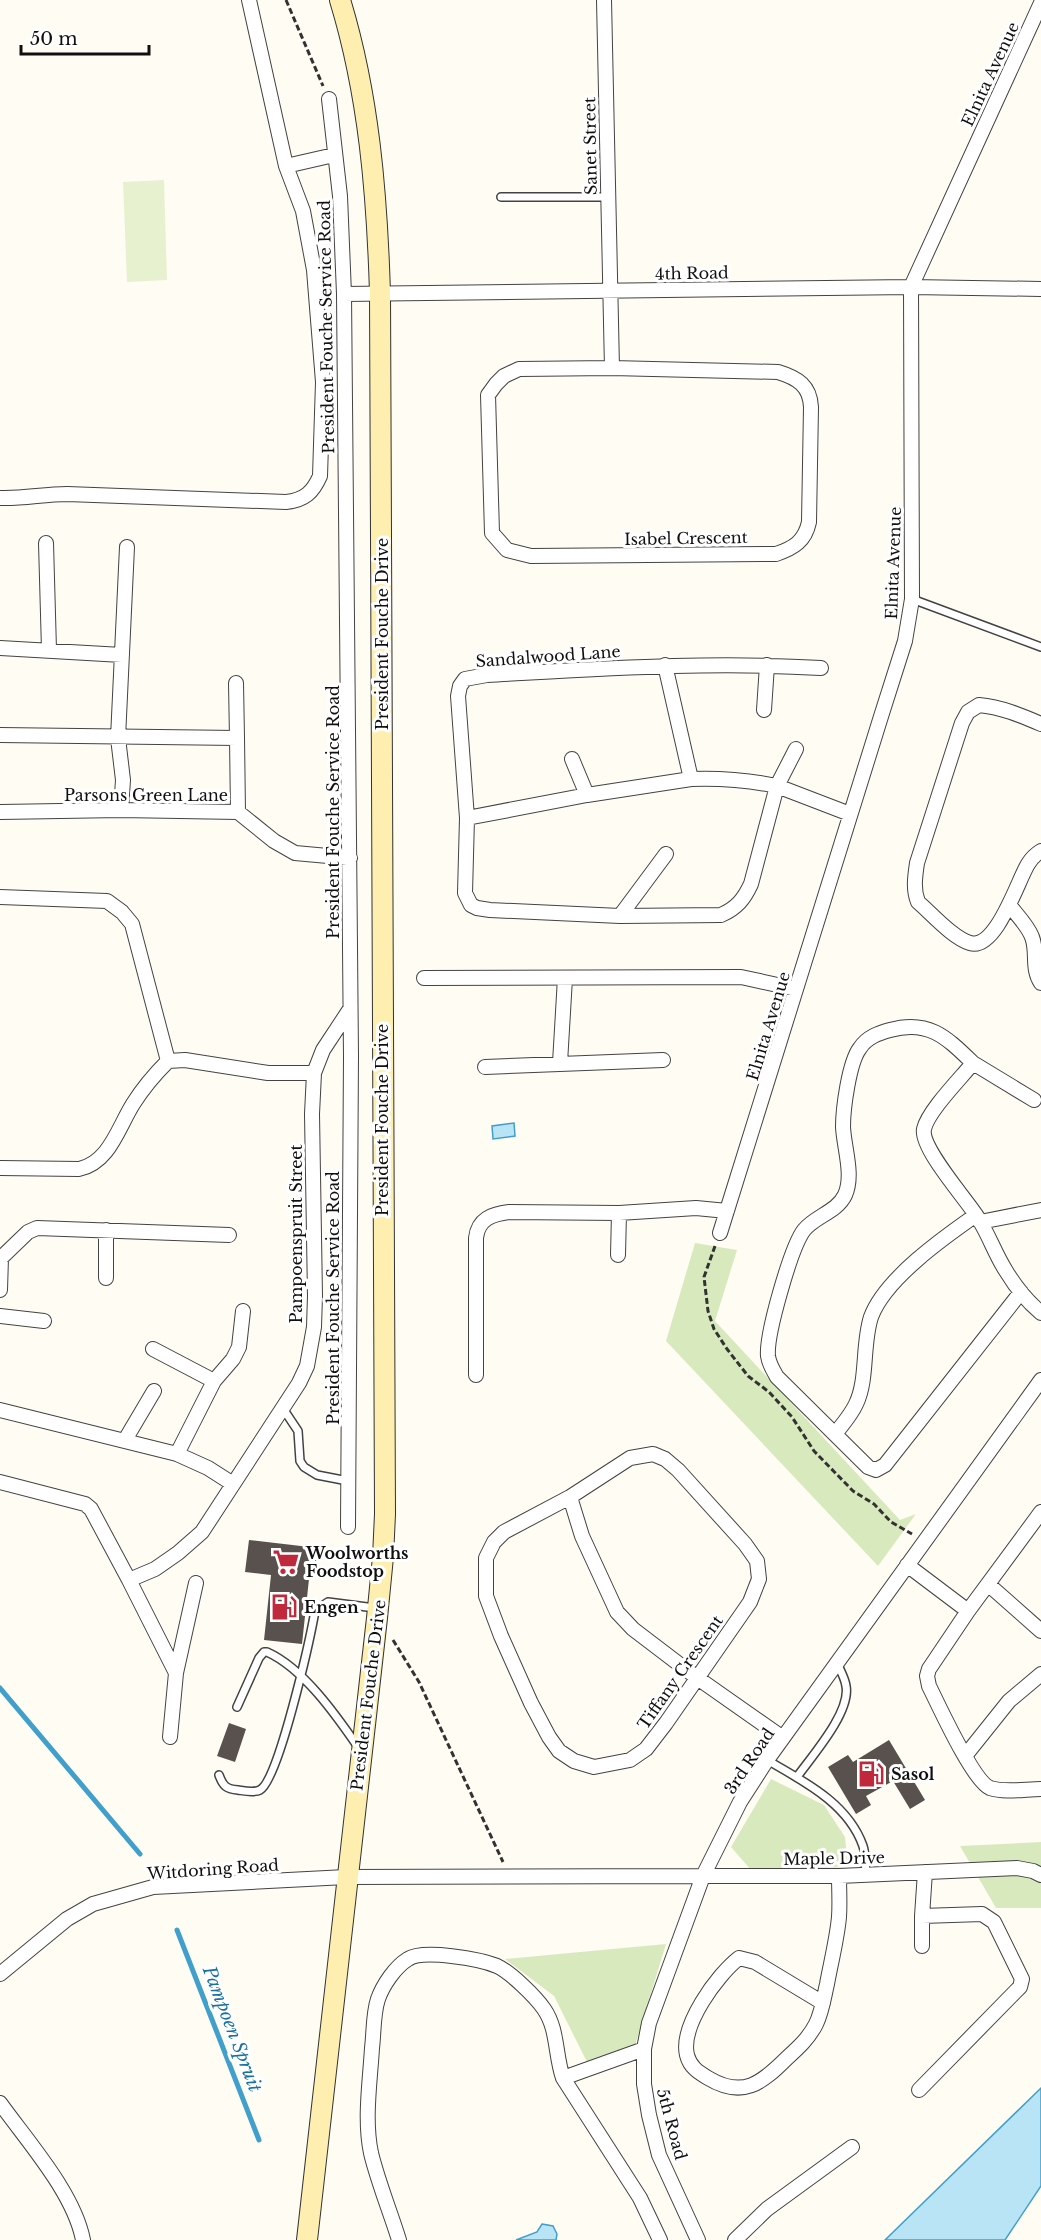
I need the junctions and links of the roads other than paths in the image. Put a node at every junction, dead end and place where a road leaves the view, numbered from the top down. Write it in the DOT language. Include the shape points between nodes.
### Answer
graph roads {
  1 [pos="249,0"];
  2 [pos="340,0"];
  3 [pos="604,0"];
  4 [pos="1041,3"];
  5 [pos="329,99"];
  6 [pos="334,154"];
  7 [pos="286,166"];
  8 [pos="501,197"];
  9 [pos="607,197"];
  10 [pos="911,287"];
  11 [pos="1041,289"];
  12 [pos="609,291"];
  13 [pos="380,293"];
  14 [pos="344,294"];
  15 [pos="612,368"];
  16 [pos="0,498"];
  17 [pos="46,543"];
  18 [pos="127,547"];
  19 [pos="912,599"];
  20 [pos="1041,646"];
  21 [pos="0,648"];
  22 [pos="49,650"];
  23 [pos="122,655"];
  24 [pos="665,665"];
  25 [pos="767,665"];
  26 [pos="821,668"];
  27 [pos="236,683"];
  28 [pos="764,710"];
  29 [pos="1041,724"];
  30 [pos="0,735"];
  31 [pos="118,738"];
  32 [pos="237,738"];
  33 [pos="796,749"];
  34 [pos="572,759"];
  35 [pos="691,779"];
  36 [pos="777,786"];
  37 [pos="587,795"];
  38 [pos="121,810"];
  39 [pos="0,812"];
  40 [pos="238,812"];
  41 [pos="850,814"];
  42 [pos="467,818"];
  43 [pos="1041,851"];
  44 [pos="666,854"];
  45 [pos="350,858"];
  46 [pos="0,897"];
  47 [pos="1010,906"];
  48 [pos="620,916"];
  49 [pos="424,978"];
  50 [pos="565,978"];
  51 [pos="1041,983"];
  52 [pos="796,989"];
  53 [pos="350,1010"];
  54 [pos="663,1060"];
  55 [pos="168,1061"];
  56 [pos="560,1063"];
  57 [pos="973,1063"];
  58 [pos="485,1067"];
  59 [pos="314,1073"];
  60 [pos="1034,1100"];
  61 [pos="0,1168"];
  62 [pos="1041,1210"];
  63 [pos="727,1211"];
  64 [pos="619,1213"];
  65 [pos="978,1218"];
  66 [pos="106,1230"];
  67 [pos="720,1233"];
  68 [pos="229,1235"];
  69 [pos="618,1255"];
  70 [pos="0,1258"];
  71 [pos="106,1278"];
  72 [pos="0,1290"];
  73 [pos="1021,1292"];
  74 [pos="243,1311"];
  75 [pos="1041,1313"];
  76 [pos="0,1316"];
  77 [pos="44,1322"];
  78 [pos="153,1349"];
  79 [pos="476,1375"];
  80 [pos="1041,1380"];
  81 [pos="214,1381"];
  82 [pos="154,1391"];
  83 [pos="282,1407"];
  84 [pos="0,1410"];
  85 [pos="835,1434"];
  86 [pos="125,1440"];
  87 [pos="177,1454"];
  88 [pos="348,1481"];
  89 [pos="0,1482"];
  90 [pos="233,1484"];
  91 [pos="570,1497"];
  92 [pos="1041,1512"];
  93 [pos="348,1527"];
  94 [pos="907,1565"];
  95 [pos="129,1580"];
  96 [pos="196,1583"];
  97 [pos="989,1584"];
  98 [pos="968,1611"];
  99 [pos="377,1613"];
  100 [pos="1041,1631"];
  101 [pos="837,1663"];
  102 [pos="176,1673"];
  103 [pos="1041,1674"];
  104 [pos="302,1677"];
  105 [pos="696,1677"];
  106 [pos="237,1707"];
  107 [pos="170,1737"];
  108 [pos="783,1738"];
  109 [pos="361,1751"];
  110 [pos="965,1756"];
  111 [pos="767,1760"];
  112 [pos="219,1774"];
  113 [pos="796,1777"];
  114 [pos="1041,1789"];
  115 [pos="925,1872"];
  116 [pos="866,1874"];
  117 [pos="1041,1875"];
  118 [pos="703,1876"];
  119 [pos="839,1876"];
  120 [pos="346,1877"];
  121 [pos="922,1916"];
  122 [pos="922,1946"];
  123 [pos="0,1974"];
  124 [pos="823,2003"];
  125 [pos="644,2049"];
  126 [pos="563,2078"];
  127 [pos="919,2090"];
  128 [pos="0,2103"];
  129 [pos="852,2147"];
  130 [pos="83,2240"];
  131 [pos="307,2240"];
  132 [pos="399,2240"];
  133 [pos="660,2240"];
  134 [pos="698,2240"];
  135 [pos="735,2240"];
  1 -- 7 [label="street"];
  2 -- 13 [label="street, President Fouche Drive" via="368,131"];
  3 -- 9 [label="street, Sanet Street"];
  4 -- 10 [label="street, Elnita Avenue"];
  5 -- 6 [label="street, President Fouche Service Road"];
  6 -- 7 [label="street"];
  6 -- 14 [label="street, President Fouche Service Road"];
  7 -- 16 [label="street" via="303,211 314,270 323,382 320,476 315,488 298,501 286,502 67,494"];
  8 -- 9 [label="lane"];
  9 -- 12 [label="street, Sanet Street"];
  10 -- 11 [label="street, 4th Road"];
  10 -- 12 [label="street, 4th Road"];
  10 -- 19 [label="street, Elnita Avenue"];
  12 -- 13 [label="street, 4th Road"];
  12 -- 15 [label="street"];
  13 -- 14 [label="street, 4th Road"];
  13 -- 99 [label="street, President Fouche Drive" via="385,1514"];
  14 -- 45 [label="street, President Fouche Service Road"];
  15 -- 15 [label="street, Isabel Crescent" via="778,372 801,382 810,394 811,407 809,522 802,540 776,554 531,556 507,550 492,534 488,395 504,376 519,369"];
  17 -- 22 [label="street"];
  18 -- 23 [label="street"];
  19 -- 20 [label="lane"];
  19 -- 41 [label="street, Elnita Avenue" via="905,641"];
  21 -- 22 [label="street"];
  22 -- 23 [label="street"];
  23 -- 31 [label="street"];
  24 -- 25 [label="street, Sandalwood Lane"];
  24 -- 35 [label="street"];
  24 -- 42 [label="street, Sandalwood Lane" via="465,679 460,686 458,706"];
  25 -- 26 [label="street, Sandalwood Lane"];
  25 -- 28 [label="street"];
  27 -- 32 [label="street"];
  29 -- 47 [label="street" via="988,706 979,705 968,712 917,863 914,885 918,902 971,944 980,943 990,934"];
  30 -- 31 [label="street"];
  31 -- 32 [label="street"];
  31 -- 38 [label="street" via="123,780"];
  32 -- 40 [label="street"];
  33 -- 36 [label="street, Sandalwood Lane"];
  34 -- 37 [label="street"];
  35 -- 36 [label="street"];
  35 -- 37 [label="street"];
  36 -- 41 [label="street"];
  36 -- 48 [label="street, Sandalwood Lane" via="752,884 737,906 721,915"];
  37 -- 42 [label="street"];
  38 -- 39 [label="street, Parsons Green Lane"];
  38 -- 40 [label="street, Parsons Green Lane"];
  40 -- 45 [label="street, Parsons Green Lane" via="295,853"];
  41 -- 52 [label="street, Elnita Avenue"];
  42 -- 48 [label="street, Sandalwood Lane" via="465,893 471,905"];
  43 -- 47 [label="street" via="1028,862"];
  44 -- 48 [label="street"];
  45 -- 53 [label="street, President Fouche Service Road"];
  46 -- 55 [label="street" via="107,901 122,912 132,924"];
  47 -- 51 [label="street" via="1032,935 1034,966"];
  49 -- 50 [label="street"];
  50 -- 52 [label="street" via="741,976"];
  50 -- 56 [label="street"];
  52 -- 63 [label="street, Elnita Avenue"];
  53 -- 59 [label="street, Pampoenspruit Street" via="323,1050"];
  53 -- 88 [label="street, President Fouche Service Road"];
  54 -- 56 [label="street"];
  55 -- 59 [label="street" via="185,1060 268,1073"];
  55 -- 61 [label="street" via="134,1102 105,1154 89,1167"];
  56 -- 58 [label="street"];
  57 -- 60 [label="street"];
  57 -- 65 [label="street" via="932,1113 924,1137"];
  57 -- 85 [label="street" via="943,1035 922,1027 878,1033 859,1049 844,1100 848,1178 844,1195 802,1232 780,1297 768,1354 777,1377"];
  59 -- 83 [label="street, Pampoenspruit Street" via="314,1326 307,1366"];
  62 -- 65 [label="street"];
  63 -- 64 [label="street" via="696,1208"];
  63 -- 67 [label="street, Elnita Avenue"];
  64 -- 69 [label="street"];
  64 -- 79 [label="street" via="509,1212 480,1223 476,1238"];
  65 -- 73 [label="street"];
  65 -- 85 [label="street" via="941,1239 880,1298 867,1335 857,1404"];
  66 -- 68 [label="street"];
  66 -- 70 [label="street" via="38,1228 28,1232"];
  66 -- 71 [label="street"];
  70 -- 72 [label="street"];
  73 -- 75 [label="street"];
  73 -- 85 [label="street" via="880,1468 868,1467"];
  74 -- 81 [label="street" via="239,1347"];
  76 -- 77 [label="street"];
  78 -- 81 [label="street"];
  80 -- 94 [label="street, 3rd Road"];
  81 -- 87 [label="street"];
  82 -- 86 [label="street"];
  83 -- 88 [label="lane" via="298,1431 304,1467 317,1475"];
  83 -- 90 [label="street, Pampoenspruit Street"];
  84 -- 86 [label="street"];
  86 -- 87 [label="street"];
  87 -- 90 [label="street"];
  88 -- 93 [label="street, President Fouche Service Road"];
  89 -- 95 [label="street" via="85,1504"];
  90 -- 95 [label="street, Pampoenspruit Street" via="193,1541 155,1569"];
  91 -- 105 [label="street" via="582,1536 617,1612"];
  91 -- 105 [label="street, Tiffany Crescent" via="630,1458 659,1456 678,1470 757,1561 759,1579 750,1602"];
  91 -- 105 [label="street, Tiffany Crescent" via="504,1532 486,1558 486,1596 549,1737 559,1751 574,1761 594,1767 630,1760 646,1749"];
  92 -- 97 [label="street"];
  94 -- 98 [label="street"];
  94 -- 101 [label="street, 3rd Road"];
  95 -- 102 [label="street"];
  96 -- 102 [label="street"];
  97 -- 98 [label="street"];
  97 -- 100 [label="street"];
  98 -- 110 [label="street" via="927,1676 928,1686"];
  99 -- 104 [label="lane" via="328,1602 315,1611"];
  99 -- 109 [label="street, President Fouche Drive"];
  101 -- 108 [label="street, 3rd Road"];
  101 -- 113 [label="lane" via="847,1686 844,1706"];
  102 -- 107 [label="street"];
  103 -- 110 [label="street" via="1009,1701"];
  104 -- 106 [label="lane" via="264,1652"];
  104 -- 109 [label="lane"];
  104 -- 112 [label="lane" via="267,1784 257,1791 229,1789"];
  105 -- 108 [label="street"];
  108 -- 111 [label="street, 3rd Road"];
  109 -- 120 [label="street, President Fouche Drive"];
  110 -- 114 [label="street" via="989,1788"];
  111 -- 113 [label="lane"];
  111 -- 118 [label="street, 3rd Road" via="740,1802"];
  113 -- 116 [label="lane" via="823,1795 847,1819 863,1846"];
  115 -- 116 [label="street, Maple Drive"];
  115 -- 117 [label="street, Maple Drive" via="1017,1868"];
  115 -- 121 [label="street"];
  116 -- 119 [label="street, Maple Drive"];
  118 -- 119 [label="street, Maple Drive"];
  118 -- 120 [label="street"];
  118 -- 125 [label="street, 5th Road" via="649,2022"];
  119 -- 124 [label="street" via="839,1917"];
  120 -- 123 [label="street, Witdoring Road" via="153,1887 121,1895 93,1904 67,1919"];
  120 -- 131 [label="street, President Fouche Drive"];
  121 -- 122 [label="street"];
  121 -- 127 [label="street" via="988,1917 1022,1979 1020,1987"];
  124 -- 124 [label="street" via="807,2038 758,2084 744,2088 720,2085 693,2068 687,2056 686,2044 695,2017 718,1977 738,1958 755,1962"];
  125 -- 126 [label="street"];
  125 -- 134 [label="street, 5th Road" via="644,2084 659,2155"];
  126 -- 132 [label="street" via="551,2021 511,1976 485,1962 448,1956 408,1958 378,1999 369,2090 371,2152"];
  126 -- 133 [label="street" via="640,2198"];
  128 -- 130 [label="street" via="67,2198"];
  129 -- 135 [label="street" via="767,2209"];
}
